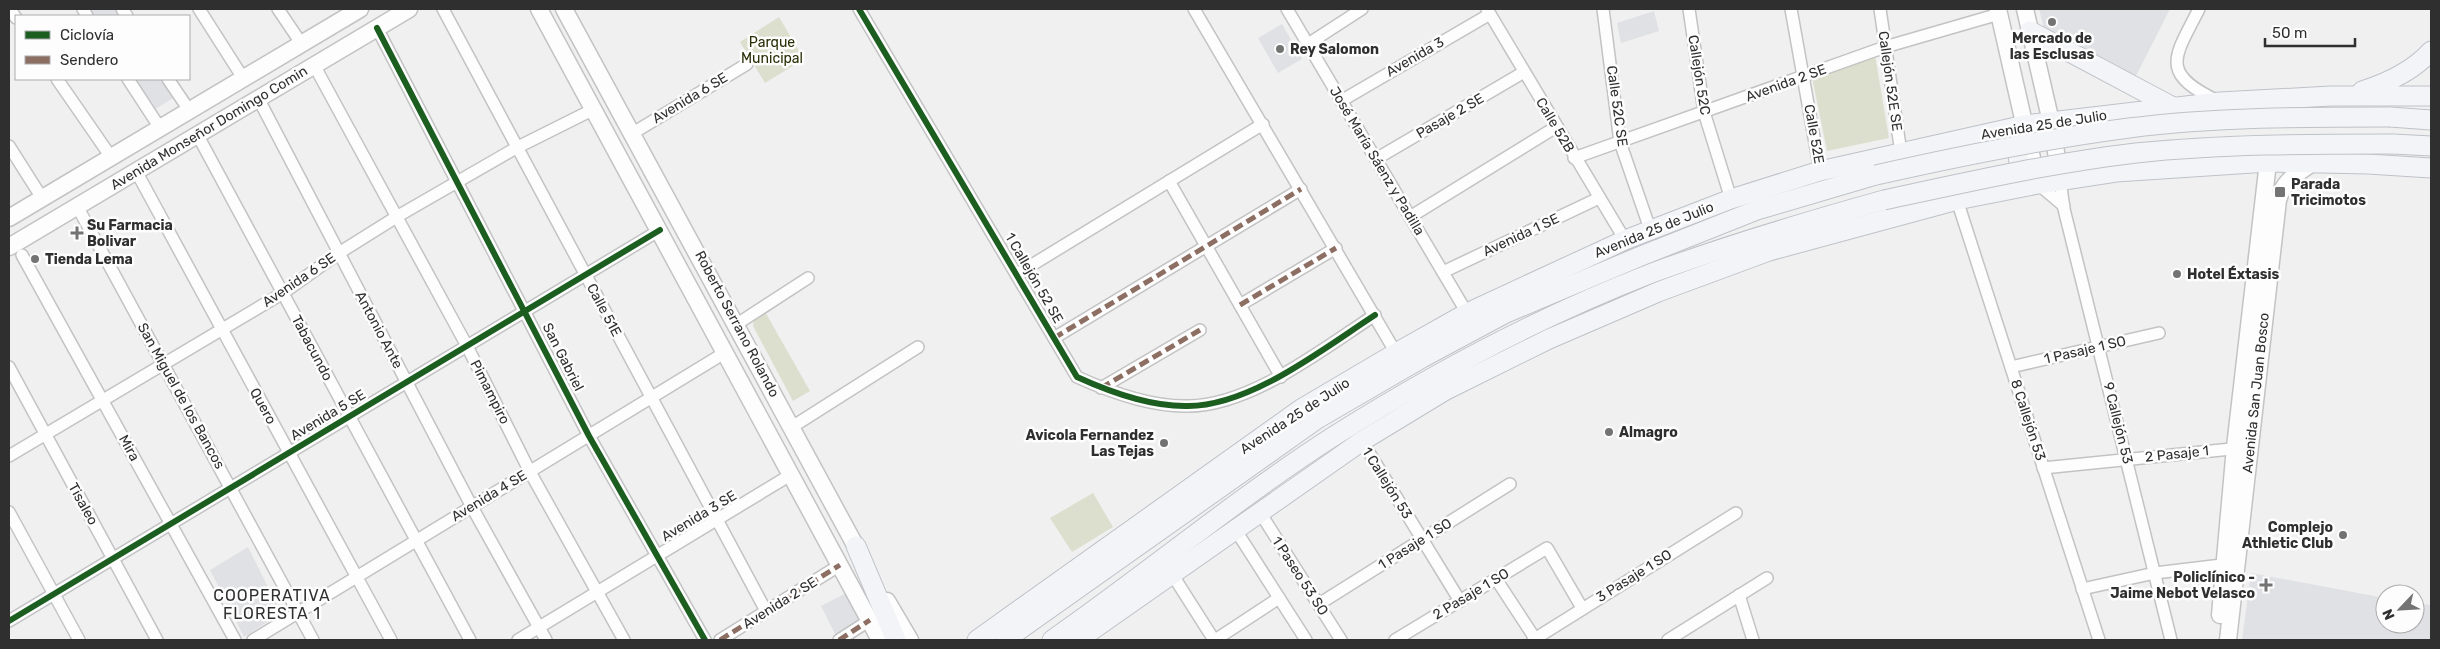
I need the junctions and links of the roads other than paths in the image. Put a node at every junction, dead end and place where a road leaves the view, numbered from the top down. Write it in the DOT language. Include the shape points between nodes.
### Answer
graph roads {
  1 [pos="199,9"];
  2 [pos="278,9"];
  3 [pos="360,9"];
  4 [pos="409,9"];
  5 [pos="443,9"];
  6 [pos="539,9"];
  7 [pos="564,9"];
  8 [pos="859,9"];
  9 [pos="1194,9"];
  10 [pos="1287,9"];
  11 [pos="1362,9"];
  12 [pos="1603,9"];
  13 [pos="1689,9"];
  14 [pos="1791,9"];
  15 [pos="1880,9"];
  16 [pos="2025,9"];
  17 [pos="2199,9"];
  18 [pos="1488,11"];
  19 [pos="1999,12"];
  20 [pos="377,28"];
  21 [pos="2030,30"];
  22 [pos="301,44"];
  23 [pos="1308,44"];
  24 [pos="1885,47"];
  25 [pos="2431,51"];
  26 [pos="747,64"];
  27 [pos="314,65"];
  28 [pos="1524,72"];
  29 [pos="1803,76"];
  30 [pos="243,78"];
  31 [pos="58,80"];
  32 [pos="129,80"];
  33 [pos="169,80"];
  34 [pos="2331,96"];
  35 [pos="2431,96"];
  36 [pos="258,98"];
  37 [pos="1341,101"];
  38 [pos="2220,102"];
  39 [pos="2173,107"];
  40 [pos="190,110"];
  41 [pos="592,110"];
  42 [pos="1704,112"];
  43 [pos="2082,118"];
  44 [pos="2431,120"];
  45 [pos="2051,122"];
  46 [pos="1263,124"];
  47 [pos="2025,125"];
  48 [pos="1556,127"];
  49 [pos="160,128"];
  50 [pos="2004,130"];
  51 [pos="633,133"];
  52 [pos="197,134"];
  53 [pos="1620,142"];
  54 [pos="9,146"];
  55 [pos="2431,146"];
  56 [pos="516,148"];
  57 [pos="1901,153"];
  58 [pos="2431,155"];
  59 [pos="111,158"];
  60 [pos="1574,158"];
  61 [pos="1376,159"];
  62 [pos="2268,162"];
  63 [pos="2314,162"];
  64 [pos="2368,164"];
  65 [pos="2431,168"];
  66 [pos="136,171"];
  67 [pos="1820,171"];
  68 [pos="2090,176"];
  69 [pos="2060,180"];
  70 [pos="1169,181"];
  71 [pos="458,183"];
  72 [pos="2038,184"];
  73 [pos="1300,188"];
  74 [pos="2013,189"];
  75 [pos="42,198"];
  76 [pos="1599,198"];
  77 [pos="1731,199"];
  78 [pos="1958,200"];
  79 [pos="77,206"];
  80 [pos="2064,206"];
  81 [pos="398,216"];
  82 [pos="1410,217"];
  83 [pos="9,218"];
  84 [pos="1650,229"];
  85 [pos="660,230"];
  86 [pos="1625,240"];
  87 [pos="1206,246"];
  88 [pos="1336,248"];
  89 [pos="16,251"];
  90 [pos="339,253"];
  91 [pos="1443,272"];
  92 [pos="1017,274"];
  93 [pos="2263,274"];
  94 [pos="585,275"];
  95 [pos="1547,276"];
  96 [pos="808,278"];
  97 [pos="283,294"];
  98 [pos="1240,306"];
  99 [pos="525,311"];
  100 [pos="1467,313"];
  101 [pos="1506,314"];
  102 [pos="1376,315"];
  103 [pos="737,324"];
  104 [pos="222,330"];
  105 [pos="1200,330"];
  106 [pos="2159,333"];
  107 [pos="1054,338"];
  108 [pos="467,346"];
  109 [pos="918,347"];
  110 [pos="2099,347"];
  111 [pos="726,352"];
  112 [pos="1396,353"];
  113 [pos="164,364"];
  114 [pos="2011,367"];
  115 [pos="9,368"];
  116 [pos="1281,377"];
  117 [pos="406,382"];
  118 [pos="1101,388"];
  119 [pos="651,398"];
  120 [pos="103,401"];
  121 [pos="349,416"];
  122 [pos="792,427"];
  123 [pos="45,435"];
  124 [pos="589,436"];
  125 [pos="1362,441"];
  126 [pos="2243,448"];
  127 [pos="289,453"];
  128 [pos="9,456"];
  129 [pos="2127,459"];
  130 [pos="2043,468"];
  131 [pos="530,472"];
  132 [pos="792,474"];
  133 [pos="1510,484"];
  134 [pos="231,487"];
  135 [pos="472,507"];
  136 [pos="1259,511"];
  137 [pos="9,512"];
  138 [pos="1736,513"];
  139 [pos="717,520"];
  140 [pos="171,524"];
  141 [pos="1235,529"];
  142 [pos="1422,539"];
  143 [pos="416,541"];
  144 [pos="856,546"];
  145 [pos="656,556"];
  146 [pos="113,558"];
  147 [pos="2231,564"];
  148 [pos="840,565"];
  149 [pos="2155,573"];
  150 [pos="1172,574"];
  151 [pos="356,577"];
  152 [pos="1767,578"];
  153 [pos="1496,579"];
  154 [pos="2082,590"];
  155 [pos="596,593"];
  156 [pos="53,594"];
  157 [pos="2227,594"];
  158 [pos="1739,595"];
  159 [pos="1279,598"];
  160 [pos="1460,601"];
  161 [pos="1319,604"];
  162 [pos="1582,608"];
  163 [pos="766,611"];
  164 [pos="298,613"];
  165 [pos="870,620"];
  166 [pos="9,621"];
  167 [pos="539,628"];
  168 [pos="79,640"];
  169 [pos="157,640"];
  170 [pos="234,640"];
  171 [pos="253,640"];
  172 [pos="313,640"];
  173 [pos="391,640"];
  174 [pos="470,640"];
  175 [pos="518,640"];
  176 [pos="546,640"];
  177 [pos="624,640"];
  178 [pos="705,640"];
  179 [pos="720,640"];
  180 [pos="839,640"];
  181 [pos="880,640"];
  182 [pos="896,640"];
  183 [pos="910,640"];
  184 [pos="977,640"];
  185 [pos="1005,640"];
  186 [pos="1052,640"];
  187 [pos="1078,640"];
  188 [pos="1215,640"];
  189 [pos="1306,640"];
  190 [pos="1341,640"];
  191 [pos="1395,640"];
  192 [pos="1535,640"];
  193 [pos="1668,640"];
  194 [pos="1753,640"];
  195 [pos="2099,640"];
  196 [pos="2171,640"];
  197 [pos="2218,640"];
  198 [pos="2228,640"];
  1 -- 30 [label="street"];
  2 -- 22 [label="street"];
  3 -- 22 [label="main road, Avenida Monseñor Domingo Comin"];
  4 -- 20 [label="main road, Avenida Monseñor Domingo Comin"];
  5 -- 56 [label="street, Calle 51E"];
  6 -- 41 [label="main road, Roberto Serrano Rolando"];
  7 -- 51 [label="main road, Roberto Serrano Rolando"];
  8 -- 92 [label="street, 1 Callejón 52 SE"];
  9 -- 46 [label="street"];
  10 -- 23 [label="street, José María Sáenz y Padilla"];
  11 -- 23 [label="street"];
  12 -- 53 [label="street, Calle 52C SE"];
  13 -- 42 [label="street, Callejón 52C"];
  14 -- 29 [label="street, Calle 52E"];
  15 -- 24 [label="street, Callejón 52E SE"];
  16 -- 21 [label="main road"];
  17 -- 38 [label="street" via="2180,44 2177,67 2187,84"];
  18 -- 28 [label="street, Calle 52B"];
  18 -- 37 [label="street, Avenida 3"];
  19 -- 24 [label="street, Avenida 2 SE"];
  19 -- 47 [label="main road"];
  20 -- 27 [label="main road, Avenida Monseñor Domingo Comin"];
  20 -- 71 [label="street, San Gabriel"];
  21 -- 39 [label="main road"];
  21 -- 45 [label="main road"];
  22 -- 30 [label="main road, Avenida Monseñor Domingo Comin"];
  23 -- 37 [label="street, José María Sáenz y Padilla"];
  24 -- 29 [label="street, Avenida 2 SE"];
  24 -- 57 [label="street, Callejón 52E SE"];
  25 -- 34 [label="main road" via="2407,71 2383,84"];
  26 -- 51 [label="street, Avenida 6 SE"];
  27 -- 36 [label="main road, Avenida Monseñor Domingo Comin"];
  27 -- 81 [label="street, Pimampiro"];
  28 -- 48 [label="street, Calle 52B"];
  28 -- 61 [label="street, Pasaje 2 SE"];
  29 -- 42 [label="street, Avenida 2 SE"];
  29 -- 67 [label="street, Calle 52E"];
  30 -- 40 [label="main road, Avenida Monseñor Domingo Comin"];
  31 -- 59 [label="street"];
  32 -- 49 [label="street"];
  33 -- 40 [label="street"];
  34 -- 35 [label="main road, Avenida 25 de Julio"];
  34 -- 38 [label="main road, Avenida 25 de Julio"];
  36 -- 52 [label="main road, Avenida Monseñor Domingo Comin"];
  36 -- 90 [label="street, Antonio Ante"];
  37 -- 61 [label="street, José María Sáenz y Padilla"];
  38 -- 39 [label="main road, Avenida 25 de Julio"];
  39 -- 43 [label="main road, Avenida 25 de Julio"];
  40 -- 49 [label="main road, Avenida Monseñor Domingo Comin"];
  41 -- 56 [label="street, Avenida 6 SE"];
  41 -- 85 [label="main road, Roberto Serrano Rolando"];
  42 -- 53 [label="street, Avenida 2 SE"];
  42 -- 77 [label="street, Callejón 52C"];
  43 -- 45 [label="main road, Avenida 25 de Julio"];
  43 -- 68 [label="main road" via="2077,149"];
  44 -- 101 [label="main road, Avenida 25 de Julio, bridge" via="2390,117 2261,118 2131,128 2003,147 1876,175 1757,210"];
  45 -- 47 [label="main road, Avenida 25 de Julio"];
  45 -- 69 [label="main road"];
  46 -- 70 [label="street"];
  46 -- 73 [label="street"];
  47 -- 50 [label="main road, Avenida 25 de Julio"];
  47 -- 72 [label="main road"];
  48 -- 60 [label="street, Calle 52B"];
  48 -- 82 [label="street"];
  49 -- 59 [label="main road, Avenida Monseñor Domingo Comin"];
  50 -- 57 [label="main road, Avenida 25 de Julio"];
  50 -- 74 [label="main road" via="2009,134 2018,158 2018,179"];
  51 -- 103 [label="main road, Roberto Serrano Rolando"];
  52 -- 66 [label="main road, Avenida Monseñor Domingo Comin"];
  52 -- 97 [label="street, Tabacundo"];
  53 -- 60 [label="street, Avenida 2 SE"];
  53 -- 84 [label="street, Calle 52C SE"];
  54 -- 75 [label="street"];
  55 -- 186 [label="main road, bridge" via="2264,144 2136,153 2009,172 1884,200 1764,234 1650,274 1535,324 1436,376 1333,437"];
  56 -- 71 [label="street, Avenida 6 SE"];
  56 -- 94 [label="street, Calle 51E"];
  57 -- 67 [label="main road, Avenida 25 de Julio"];
  58 -- 64 [label="main road"];
  59 -- 75 [label="main road, Avenida Monseñor Domingo Comin"];
  60 -- 76 [label="street, Calle 52B"];
  61 -- 82 [label="street, José María Sáenz y Padilla"];
  62 -- 63 [label="main road"];
  62 -- 68 [label="main road"];
  62 -- 93 [label="main road, Avenida San Juan Bosco"];
  63 -- 64 [label="main road"];
  63 -- 93 [label="main road, Avenida San Juan Bosco" via="2290,177 2281,188"];
  64 -- 65 [label="main road"];
  66 -- 79 [label="main road, Avenida Monseñor Domingo Comin"];
  66 -- 104 [label="street, Quero"];
  67 -- 77 [label="main road, Avenida 25 de Julio"];
  68 -- 69 [label="main road"];
  69 -- 72 [label="main road"];
  69 -- 80 [label="street, 9 Callejón 53"];
  70 -- 87 [label="street"];
  70 -- 92 [label="street"];
  71 -- 81 [label="street, Avenida 6 SE"];
  71 -- 99 [label="street, San Gabriel"];
  72 -- 74 [label="main road"];
  72 -- 80 [label="street"];
  73 -- 87 [label="street"];
  73 -- 88 [label="street"];
  74 -- 78 [label="main road"];
  75 -- 83 [label="main road, Avenida Monseñor Domingo Comin"];
  76 -- 86 [label="street, Calle 52B"];
  76 -- 91 [label="street, Avenida 1 SE"];
  77 -- 84 [label="main road, Avenida 25 de Julio"];
  78 -- 114 [label="street, 8 Callejón 53"];
  78 -- 125 [label="main road" via="1769,252 1658,292 1549,339 1461,383"];
  79 -- 89 [label="main road, Avenida Monseñor Domingo Comin"];
  79 -- 113 [label="street, San Miguel de los Bancos"];
  80 -- 110 [label="street, 9 Callejón 53"];
  81 -- 90 [label="street, Avenida 6 SE"];
  81 -- 108 [label="street, Pimampiro"];
  82 -- 91 [label="street, José María Sáenz y Padilla"];
  84 -- 86 [label="main road, Avenida 25 de Julio"];
  85 -- 94 [label="street, Avenida 5 SE"];
  85 -- 111 [label="main road, Roberto Serrano Rolando"];
  86 -- 95 [label="main road, Avenida 25 de Julio"];
  87 -- 98 [label="street"];
  87 -- 107 [label="street"];
  88 -- 98 [label="street"];
  88 -- 102 [label="street"];
  89 -- 120 [label="street, Mira"];
  90 -- 97 [label="street, Avenida 6 SE"];
  90 -- 117 [label="street, Antonio Ante"];
  91 -- 100 [label="street, José María Sáenz y Padilla"];
  92 -- 107 [label="street, 1 Callejón 52 SE"];
  93 -- 126 [label="main road, Avenida San Juan Bosco"];
  94 -- 99 [label="street, Avenida 5 SE"];
  94 -- 119 [label="street, Calle 51E"];
  95 -- 100 [label="main road, Avenida 25 de Julio"];
  95 -- 101 [label="main road"];
  96 -- 103 [label="street"];
  97 -- 104 [label="street, Avenida 6 SE"];
  97 -- 121 [label="street, Tabacundo"];
  98 -- 116 [label="street"];
  99 -- 108 [label="street, Avenida 5 SE"];
  99 -- 124 [label="street, San Gabriel"];
  100 -- 112 [label="main road, Avenida 25 de Julio"];
  101 -- 185 [label="main road, Avenida 25 de Julio" via="1316,419"];
  102 -- 112 [label="street"];
  102 -- 116 [label="street, 1 Callejón 52 SE"];
  103 -- 122 [label="main road, Roberto Serrano Rolando"];
  104 -- 113 [label="street, Avenida 6 SE"];
  104 -- 127 [label="street, Quero"];
  105 -- 118 [label="street"];
  106 -- 110 [label="street, 1 Pasaje 1 SO"];
  107 -- 118 [label="street, 1 Callejón 52 SE" via="1077,377"];
  108 -- 117 [label="street, Avenida 5 SE"];
  108 -- 131 [label="street, Pimampiro"];
  109 -- 122 [label="street"];
  110 -- 114 [label="street, 1 Pasaje 1 SO"];
  110 -- 129 [label="street, 9 Callejón 53"];
  111 -- 119 [label="street, Avenida 4 SE"];
  111 -- 132 [label="main road, Roberto Serrano Rolando"];
  112 -- 184 [label="main road, Avenida 25 de Julio" via="1300,409"];
  113 -- 120 [label="street, Avenida 6 SE"];
  113 -- 134 [label="street, San Miguel de los Bancos"];
  114 -- 130 [label="street, 8 Callejón 53"];
  115 -- 123 [label="street, Tisaleo"];
  116 -- 118 [label="street, 1 Callejón 52 SE" via="1239,394 1188,406 1154,402"];
  117 -- 121 [label="street, Avenida 5 SE"];
  117 -- 135 [label="street, Antonio Ante"];
  119 -- 124 [label="street, Avenida 4 SE"];
  119 -- 139 [label="street, Calle 51E"];
  120 -- 123 [label="street, Avenida 6 SE"];
  120 -- 140 [label="street, Mira"];
  121 -- 127 [label="street, Avenida 5 SE"];
  121 -- 143 [label="street, Tabacundo"];
  122 -- 144 [label="main road, Roberto Serrano Rolando"];
  123 -- 128 [label="street, Avenida 6 SE"];
  123 -- 146 [label="street, Tisaleo"];
  124 -- 131 [label="street, Avenida 4 SE"];
  124 -- 145 [label="street, San Gabriel"];
  125 -- 136 [label="main road"];
  125 -- 142 [label="street, 1 Callejón 53"];
  126 -- 129 [label="street, 2 Pasaje 1"];
  126 -- 147 [label="main road, Avenida San Juan Bosco"];
  127 -- 134 [label="street, Avenida 5 SE"];
  127 -- 151 [label="street, Quero"];
  129 -- 130 [label="street, 2 Pasaje 1"];
  129 -- 149 [label="street, 9 Callejón 53"];
  130 -- 154 [label="street, 8 Callejón 53"];
  131 -- 135 [label="street, Avenida 4 SE"];
  131 -- 155 [label="street, Pimampiro"];
  132 -- 139 [label="street, Avenida 3 SE"];
  132 -- 148 [label="main road, Roberto Serrano Rolando"];
  133 -- 142 [label="street, 1 Pasaje 1 SO"];
  134 -- 140 [label="street, Avenida 5 SE"];
  134 -- 164 [label="street, San Miguel de los Bancos"];
  135 -- 143 [label="street, Avenida 4 SE"];
  135 -- 167 [label="street, Antonio Ante"];
  136 -- 141 [label="main road"];
  136 -- 161 [label="street, 1 Paseo 53 SO"];
  137 -- 156 [label="street"];
  138 -- 162 [label="street, 3 Pasaje 1 SO"];
  139 -- 145 [label="street, Avenida 3 SE"];
  139 -- 163 [label="street, Calle 51E"];
  140 -- 146 [label="street, Avenida 5 SE"];
  140 -- 170 [label="street, Mira"];
  141 -- 150 [label="main road"];
  141 -- 159 [label="street"];
  142 -- 160 [label="street, 1 Callejón 53"];
  142 -- 161 [label="street, 1 Pasaje 1 SO"];
  143 -- 151 [label="street, Avenida 4 SE"];
  143 -- 174 [label="street, Tabacundo"];
  144 -- 182 [label="main road"];
  144 -- 183 [label="main road, Roberto Serrano Rolando"];
  145 -- 155 [label="street, Avenida 3 SE"];
  145 -- 178 [label="street, San Gabriel"];
  146 -- 156 [label="street, Avenida 5 SE"];
  146 -- 169 [label="street, Tisaleo"];
  147 -- 149 [label="street"];
  147 -- 157 [label="main road, Avenida San Juan Bosco"];
  148 -- 163 [label="street, Avenida 2 SE"];
  148 -- 165 [label="main road, Roberto Serrano Rolando"];
  149 -- 154 [label="street"];
  149 -- 196 [label="street, 9 Callejón 53"];
  150 -- 187 [label="main road"];
  150 -- 188 [label="street"];
  151 -- 164 [label="street, Avenida 4 SE"];
  151 -- 173 [label="street, Quero"];
  152 -- 158 [label="street"];
  153 -- 160 [label="street, 2 Pasaje 1 SO"];
  153 -- 162 [label="street, 2 Pasaje 1 SO" via="1547,548"];
  153 -- 192 [label="street"];
  154 -- 195 [label="street, 8 Callejón 53"];
  155 -- 167 [label="street, Avenida 3 SE"];
  155 -- 177 [label="street, Pimampiro"];
  156 -- 166 [label="street, Avenida 5 SE"];
  156 -- 168 [label="street"];
  157 -- 197 [label="main road, Avenida San Juan Bosco"];
  157 -- 198 [label="main road, Avenida San Juan Bosco"];
  158 -- 193 [label="street"];
  158 -- 194 [label="street"];
  159 -- 188 [label="street"];
  159 -- 189 [label="street"];
  160 -- 191 [label="street, 2 Pasaje 1 SO"];
  161 -- 190 [label="street, 1 Paseo 53 SO"];
  162 -- 192 [label="street, 3 Pasaje 1 SO"];
  163 -- 179 [label="street, Avenida 2 SE"];
  164 -- 171 [label="street, Avenida 4 SE"];
  164 -- 172 [label="street, San Miguel de los Bancos"];
  165 -- 180 [label="street"];
  165 -- 181 [label="main road, Roberto Serrano Rolando"];
  167 -- 175 [label="street, Avenida 3 SE"];
  167 -- 176 [label="street, Antonio Ante"];
}
